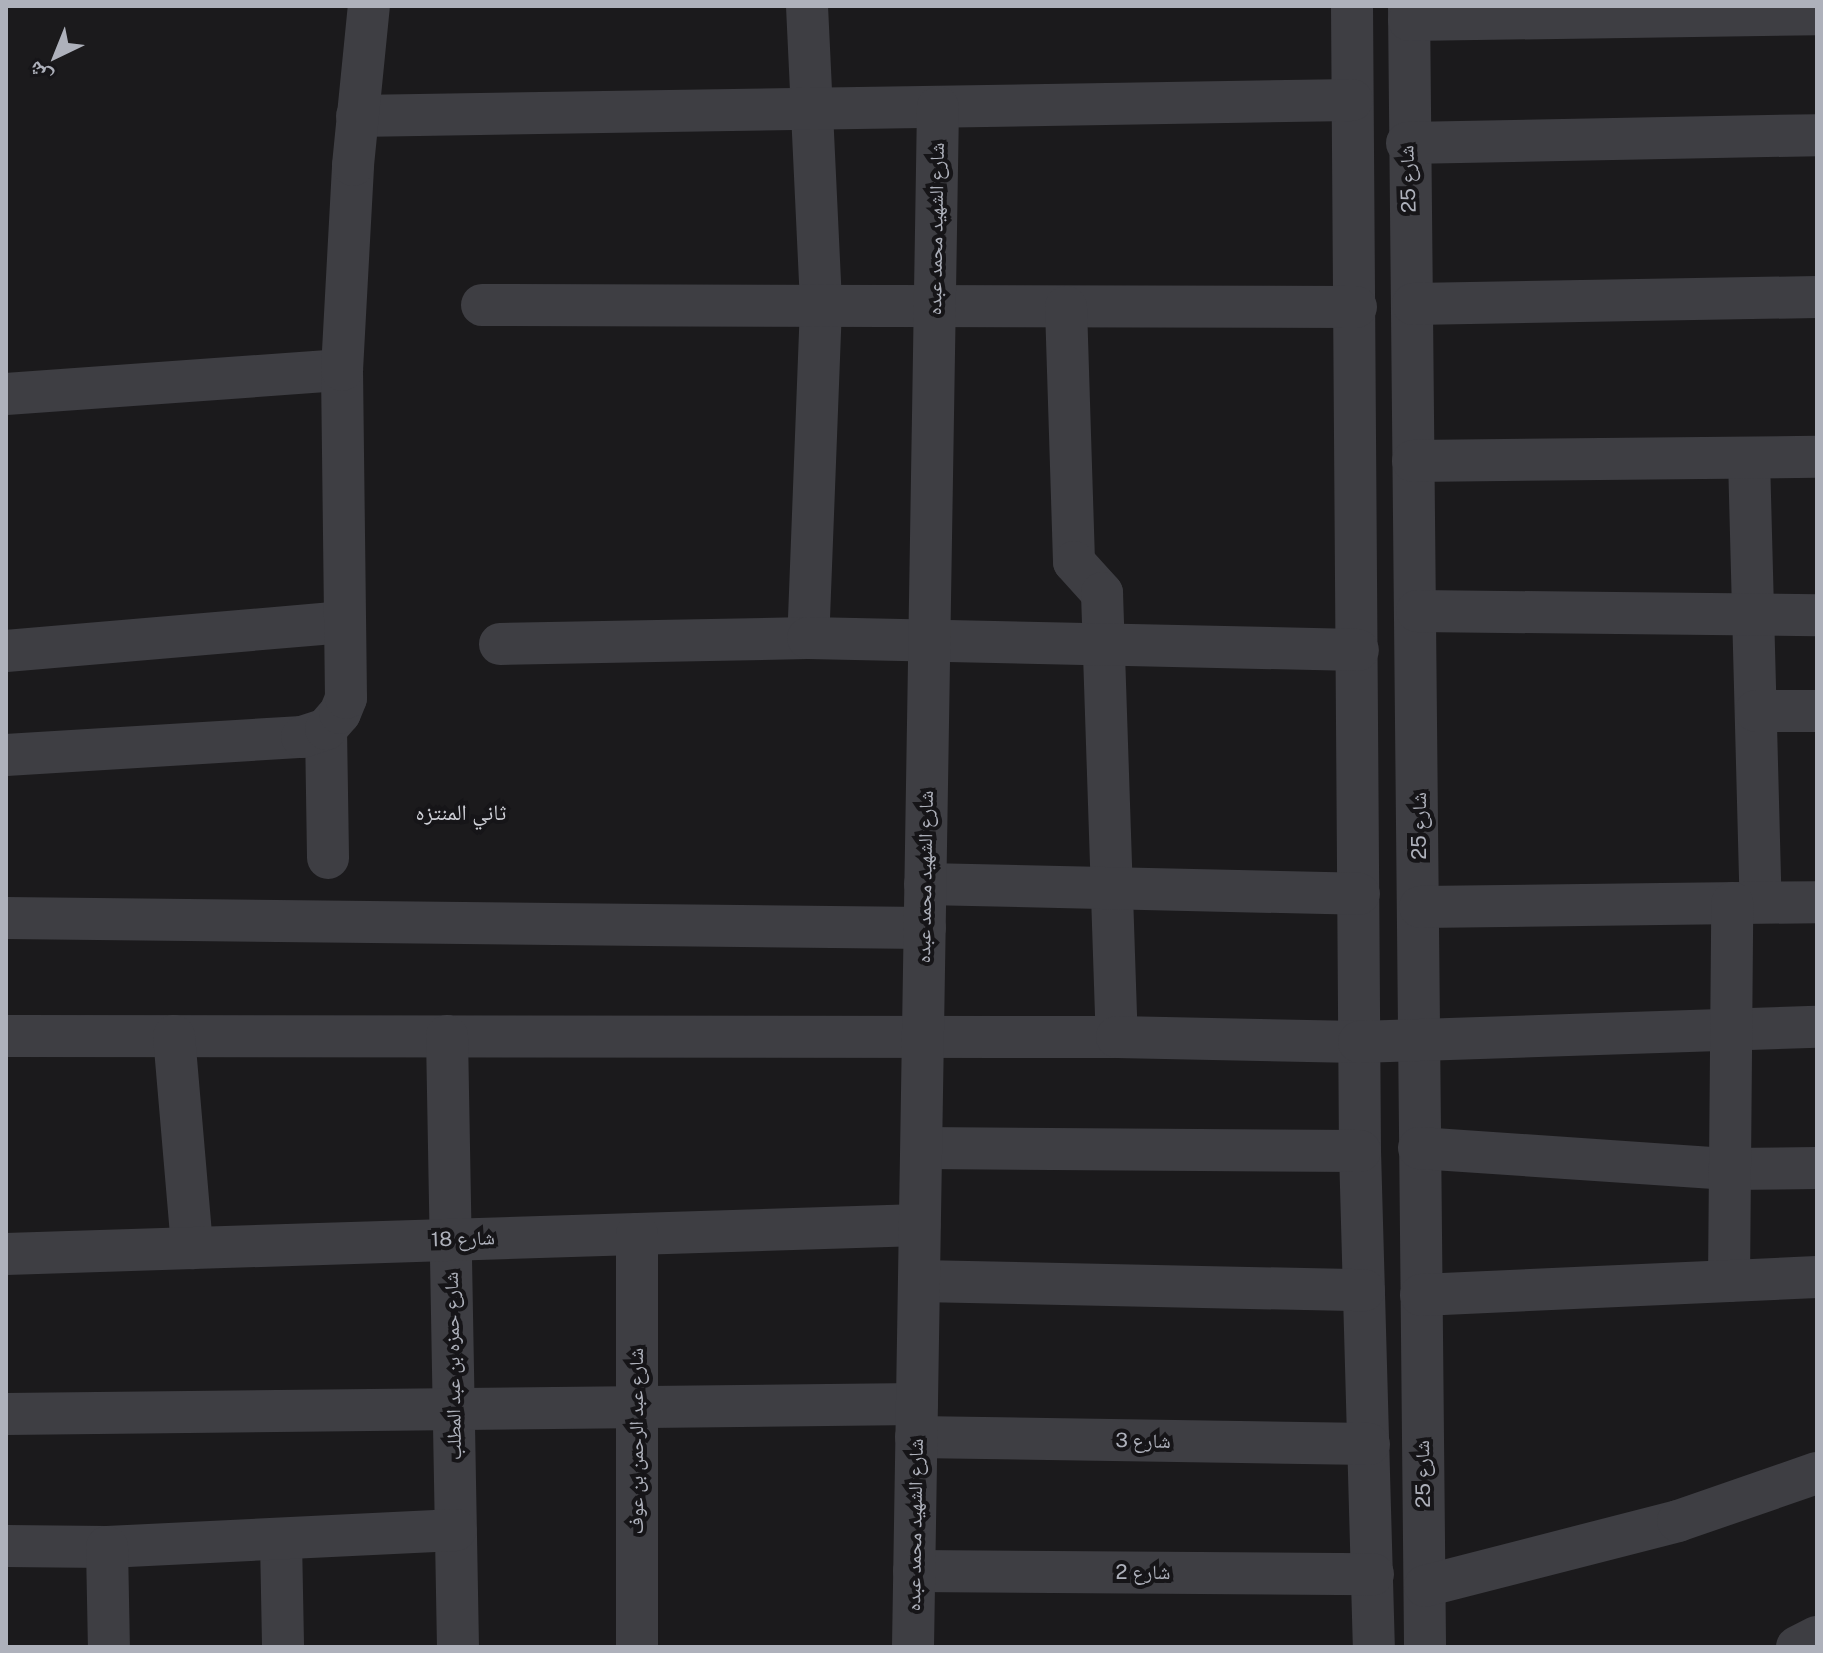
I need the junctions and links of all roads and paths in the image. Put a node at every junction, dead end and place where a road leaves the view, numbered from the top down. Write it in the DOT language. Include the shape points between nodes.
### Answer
graph roads {
  1 [pos="369,6"];
  2 [pos="807,6"];
  3 [pos="1352,6"];
  4 [pos="1614,12"];
  5 [pos="1409,13"];
  6 [pos="1817,14"];
  7 [pos="1352,100"];
  8 [pos="938,107"];
  9 [pos="814,109"];
  10 [pos="357,116"];
  11 [pos="1817,135"];
  12 [pos="1407,143"];
  13 [pos="1817,297"];
  14 [pos="1413,304"];
  15 [pos="482,305"];
  16 [pos="821,306"];
  17 [pos="934,306"];
  18 [pos="1066,307"];
  19 [pos="1356,307"];
  20 [pos="342,370"];
  21 [pos="6,394"];
  22 [pos="1817,457"];
  23 [pos="1749,458"];
  24 [pos="1413,461"];
  25 [pos="1417,611"];
  26 [pos="1753,614"];
  27 [pos="1817,615"];
  28 [pos="345,622"];
  29 [pos="808,638"];
  30 [pos="929,639"];
  31 [pos="1103,643"];
  32 [pos="500,644"];
  33 [pos="1358,650"];
  34 [pos="6,651"];
  35 [pos="1756,711"];
  36 [pos="1817,711"];
  37 [pos="326,729"];
  38 [pos="6,755"];
  39 [pos="328,858"];
  40 [pos="925,884"];
  41 [pos="1112,889"];
  42 [pos="1359,894"];
  43 [pos="1817,902"];
  44 [pos="1747,903"];
  45 [pos="1420,907"];
  46 [pos="6,918"];
  47 [pos="925,928"];
  48 [pos="1817,1027"];
  49 [pos="1729,1030"];
  50 [pos="6,1036"];
  51 [pos="174,1036"];
  52 [pos="447,1036"];
  53 [pos="923,1037"];
  54 [pos="1117,1037"];
  55 [pos="1418,1041"];
  56 [pos="1359,1042"];
  57 [pos="922,1148"];
  58 [pos="1419,1148"];
  59 [pos="1360,1151"];
  60 [pos="1817,1168"];
  61 [pos="1729,1169"];
  62 [pos="920,1225"];
  63 [pos="637,1234"];
  64 [pos="451,1240"];
  65 [pos="192,1248"];
  66 [pos="6,1254"];
  67 [pos="1817,1277"];
  68 [pos="919,1281"];
  69 [pos="1729,1281"];
  70 [pos="1364,1290"];
  71 [pos="1421,1295"];
  72 [pos="635,1407"];
  73 [pos="454,1409"];
  74 [pos="6,1414"];
  75 [pos="917,1420"];
  76 [pos="1369,1444"];
  77 [pos="1817,1473"];
  78 [pos="456,1530"];
  79 [pos="281,1540"];
  80 [pos="6,1546"];
  81 [pos="107,1547"];
  82 [pos="914,1571"];
  83 [pos="1373,1574"];
  84 [pos="1425,1586"];
  85 [pos="1817,1637"];
  86 [pos="109,1647"];
  87 [pos="283,1647"];
  88 [pos="458,1647"];
  89 [pos="637,1647"];
  90 [pos="913,1647"];
  91 [pos="1374,1647"];
  92 [pos="1425,1647"];
  93 [pos="1797,1647"];
  1 -- 10 [label="street"];
  2 -- 9 [label="street"];
  3 -- 7 [label="street"];
  4 -- 5 [label="street"];
  4 -- 6 [label="street"];
  5 -- 12 [label="street, شارع 25"];
  7 -- 8 [label="street"];
  7 -- 19 [label="street"];
  8 -- 9 [label="street"];
  8 -- 17 [label="street, شارع الشهيد محمد عبده"];
  9 -- 10 [label="street"];
  9 -- 16 [label="street"];
  10 -- 20 [label="street"];
  11 -- 12 [label="street"];
  12 -- 14 [label="street, شارع 25"];
  13 -- 14 [label="street"];
  14 -- 24 [label="street, شارع 25"];
  15 -- 16 [label="street"];
  16 -- 17 [label="street"];
  16 -- 29 [label="street"];
  17 -- 18 [label="street"];
  17 -- 30 [label="street, شارع الشهيد محمد عبده"];
  18 -- 19 [label="street"];
  18 -- 31 [label="street" via="1074,562 1102,593"];
  19 -- 33 [label="street"];
  20 -- 21 [label="street"];
  20 -- 28 [label="street"];
  22 -- 23 [label="street"];
  23 -- 24 [label="street"];
  23 -- 26 [label="street"];
  24 -- 25 [label="street, شارع 25"];
  25 -- 26 [label="street"];
  25 -- 45 [label="street, شارع 25"];
  26 -- 27 [label="street"];
  26 -- 35 [label="street"];
  28 -- 34 [label="street"];
  28 -- 37 [label="street" via="346,698"];
  29 -- 30 [label="street"];
  29 -- 32 [label="street"];
  30 -- 31 [label="street"];
  30 -- 40 [label="street, شارع الشهيد محمد عبده"];
  31 -- 33 [label="street"];
  31 -- 41 [label="street"];
  33 -- 42 [label="street"];
  35 -- 36 [label="street"];
  35 -- 44 [label="street"];
  37 -- 38 [label="street" via="302,737"];
  37 -- 39 [label="street"];
  40 -- 41 [label="street"];
  40 -- 47 [label="street, شارع الشهيد محمد عبده"];
  41 -- 42 [label="street"];
  41 -- 54 [label="street"];
  42 -- 56 [label="street"];
  43 -- 44 [label="street"];
  44 -- 45 [label="street"];
  44 -- 49 [label="street"];
  45 -- 55 [label="street, شارع 25"];
  46 -- 47 [label="street"];
  47 -- 53 [label="street, شارع الشهيد محمد عبده"];
  48 -- 49 [label="street"];
  49 -- 55 [label="street"];
  49 -- 61 [label="street"];
  50 -- 51 [label="street"];
  51 -- 52 [label="street"];
  51 -- 65 [label="street"];
  52 -- 53 [label="street"];
  52 -- 64 [label="street, شارع حمزه بن عبد المطلب"];
  53 -- 54 [label="street"];
  53 -- 57 [label="street, شارع الشهيد محمد عبده"];
  54 -- 56 [label="street"];
  55 -- 56 [label="street"];
  55 -- 58 [label="street, شارع 25"];
  56 -- 59 [label="street"];
  57 -- 59 [label="street"];
  57 -- 62 [label="street, شارع الشهيد محمد عبده"];
  58 -- 61 [label="street"];
  58 -- 71 [label="street, شارع 25"];
  59 -- 70 [label="street"];
  60 -- 61 [label="street"];
  61 -- 69 [label="street"];
  62 -- 63 [label="street, شارع 18"];
  62 -- 68 [label="street, شارع الشهيد محمد عبده"];
  63 -- 64 [label="street, شارع 18"];
  63 -- 72 [label="street, شارع عبد الرحمن بن عوف"];
  64 -- 65 [label="street, شارع 18"];
  64 -- 73 [label="street, شارع حمزه بن عبد المطلب"];
  65 -- 66 [label="street, شارع 18"];
  67 -- 69 [label="street"];
  68 -- 70 [label="street"];
  68 -- 75 [label="street, شارع الشهيد محمد عبده"];
  69 -- 71 [label="street"];
  70 -- 76 [label="street"];
  71 -- 84 [label="street, شارع 25"];
  72 -- 73 [label="street, شارع 3"];
  72 -- 75 [label="street, شارع 3"];
  72 -- 89 [label="street, شارع عبد الرحمن بن عوف"];
  73 -- 74 [label="street, شارع 3"];
  73 -- 78 [label="street, شارع حمزه بن عبد المطلب"];
  75 -- 76 [label="street, شارع 3"];
  75 -- 82 [label="street, شارع الشهيد محمد عبده"];
  76 -- 83 [label="street"];
  77 -- 84 [label="street" via="1678,1521"];
  78 -- 79 [label="street"];
  78 -- 88 [label="street, شارع حمزه بن عبد المطلب"];
  79 -- 81 [label="street"];
  79 -- 87 [label="street"];
  80 -- 81 [label="street"];
  81 -- 86 [label="street"];
  82 -- 83 [label="street, شارع 2"];
  82 -- 90 [label="street, شارع الشهيد محمد عبده"];
  83 -- 91 [label="street"];
  84 -- 92 [label="street, شارع 25"];
  85 -- 93 [label="street"];
}
